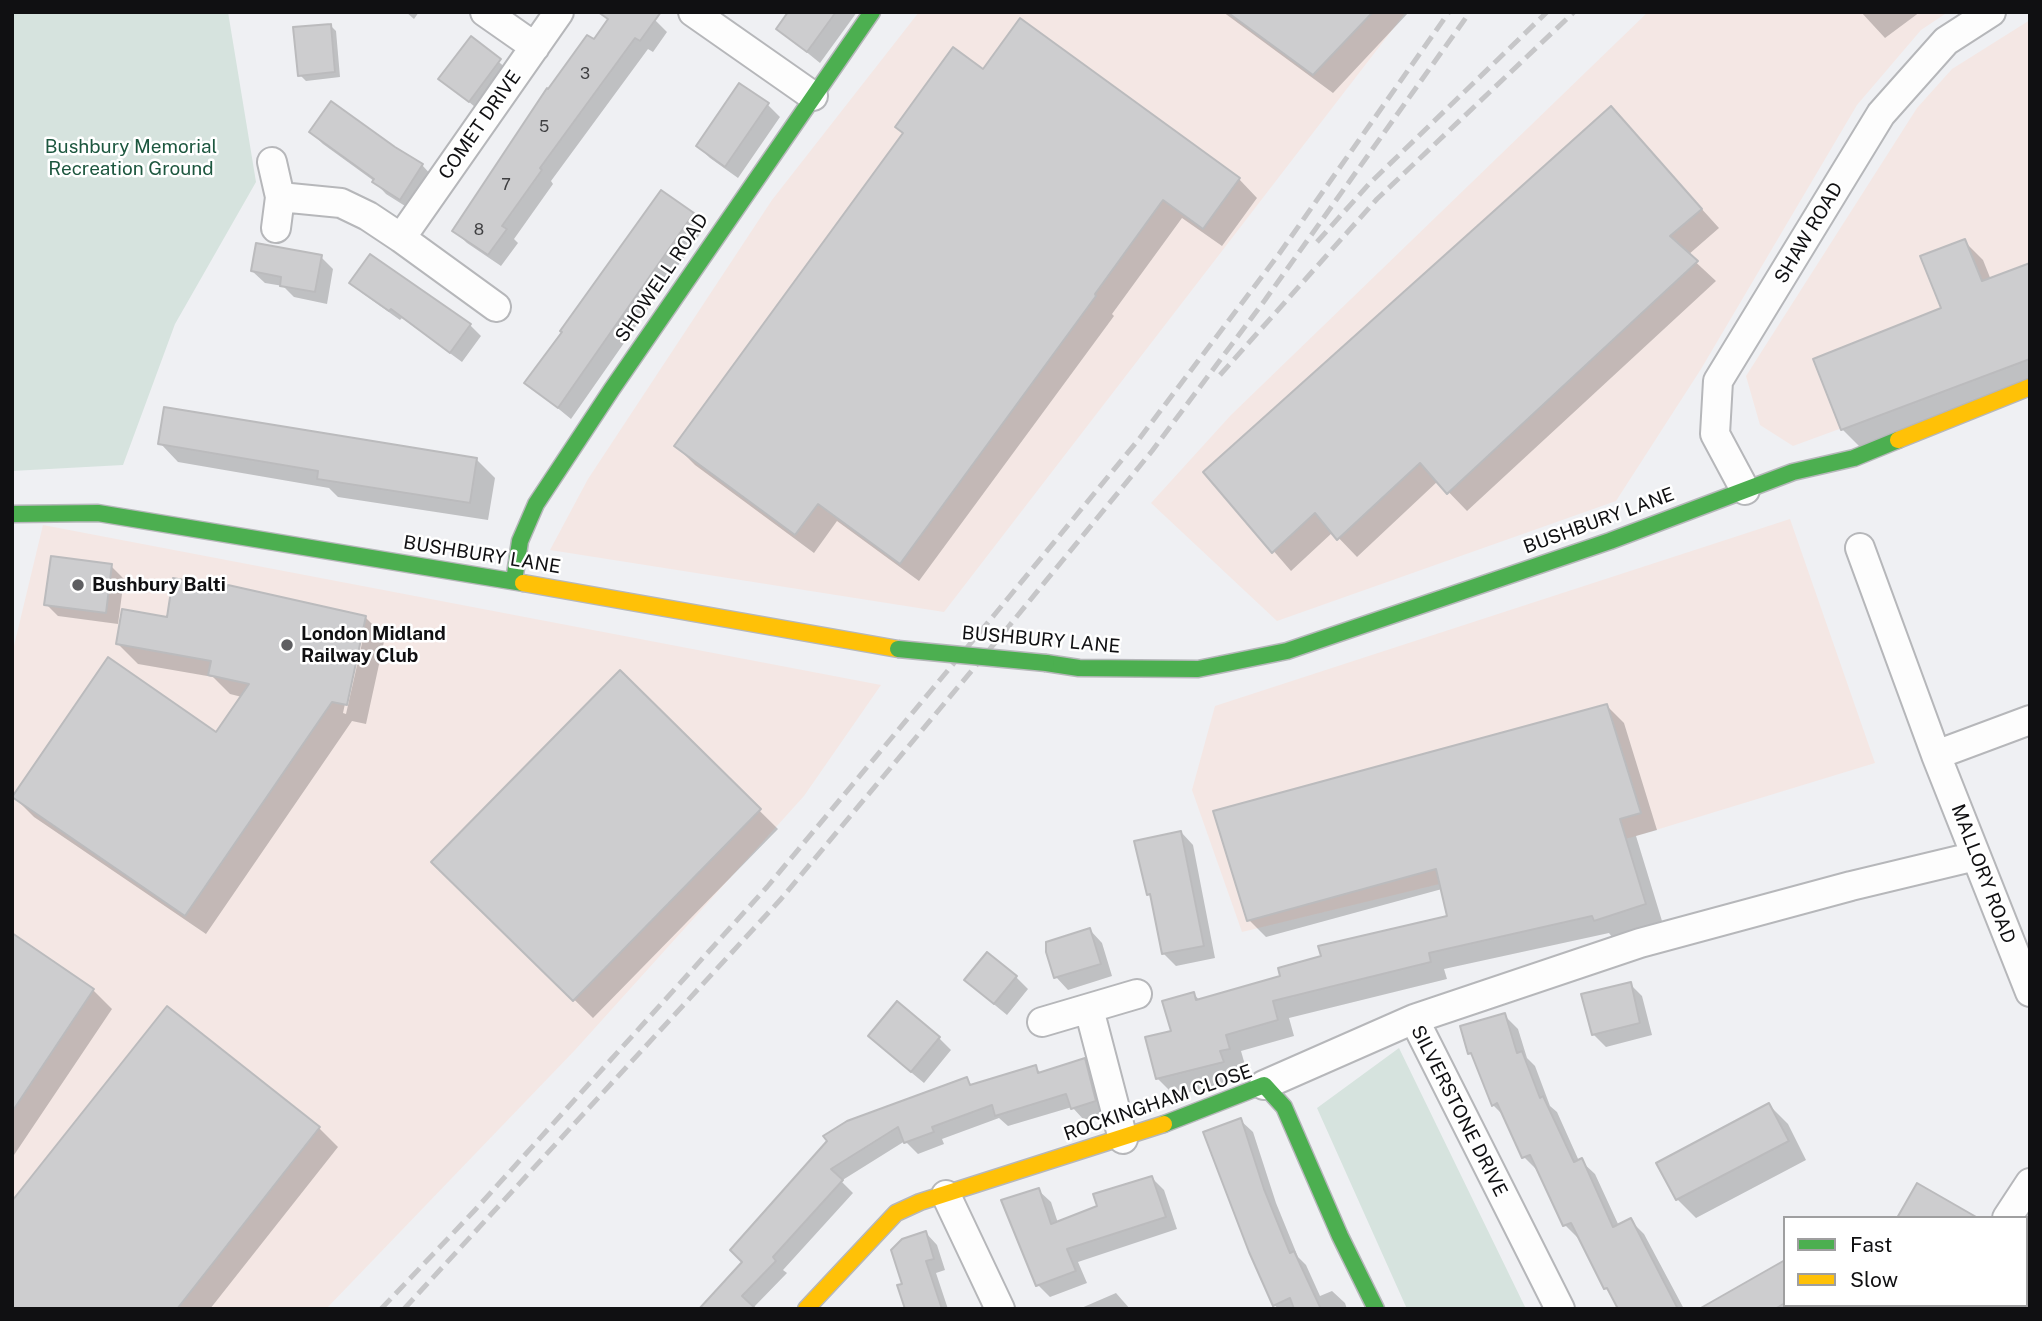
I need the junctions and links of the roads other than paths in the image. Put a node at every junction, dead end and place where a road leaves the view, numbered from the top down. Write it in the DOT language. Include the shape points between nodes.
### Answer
graph roads {
  1 [pos="485,12"];
  2 [pos="559,12"];
  3 [pos="693,12"];
  4 [pos="872,12"];
  5 [pos="1991,12"];
  6 [pos="535,47"];
  7 [pos="813,96"];
  8 [pos="272,162"];
  9 [pos="280,197"];
  10 [pos="276,228"];
  11 [pos="401,238"];
  12 [pos="496,307"];
  13 [pos="2030,387"];
  14 [pos="1745,490"];
  15 [pos="12,514"];
  16 [pos="1860,548"];
  17 [pos="514,581"];
  18 [pos="2030,720"];
  19 [pos="1944,752"];
  20 [pos="1976,856"];
  21 [pos="2030,992"];
  22 [pos="1136,994"];
  23 [pos="1088,1009"];
  24 [pos="1414,1019"];
  25 [pos="1042,1022"];
  26 [pos="1264,1085"];
  27 [pos="1123,1139"];
  28 [pos="2030,1183"];
  29 [pos="946,1195"];
  30 [pos="2008,1216"];
  31 [pos="806,1309"];
  32 [pos="1000,1309"];
  33 [pos="1376,1309"];
  34 [pos="1560,1309"];
  1 -- 6 [label="street"];
  2 -- 6 [label="street, COMET DRIVE"];
  3 -- 7 [label="street"];
  4 -- 7 [label="street, SHOWELL ROAD"];
  5 -- 14 [label="street, SHAW ROAD" via="1946,41 1881,114 1718,381 1715,434"];
  6 -- 11 [label="street, COMET DRIVE"];
  7 -- 17 [label="street, SHOWELL ROAD" via="537,503 520,541"];
  8 -- 9 [label="street"];
  9 -- 10 [label="street"];
  9 -- 11 [label="street" via="341,203"];
  11 -- 12 [label="street"];
  13 -- 14 [label="street, BUSHBURY LANE" via="1854,458 1793,472"];
  14 -- 17 [label="street, BUSHBURY LANE, bridge" via="1287,651 1198,669 1079,668 898,649"];
  15 -- 17 [label="street, BUSHBURY LANE" via="98,513"];
  16 -- 19 [label="street, MALLORY ROAD"];
  18 -- 19 [label="street"];
  19 -- 20 [label="street, MALLORY ROAD"];
  20 -- 21 [label="street, MALLORY ROAD"];
  20 -- 24 [label="street" via="1640,943"];
  22 -- 23 [label="street"];
  23 -- 25 [label="street"];
  23 -- 27 [label="street"];
  24 -- 26 [label="street, SILVERSTONE DRIVE"];
  24 -- 34 [label="street, SILVERSTONE DRIVE"];
  26 -- 27 [label="street, ROCKINGHAM CLOSE"];
  26 -- 33 [label="street, ROCKINGHAM CLOSE" via="1284,1108"];
  27 -- 29 [label="street, ROCKINGHAM CLOSE"];
  28 -- 30 [label="street"];
  29 -- 31 [label="street, ROCKINGHAM CLOSE" via="896,1213"];
  29 -- 32 [label="street"];
}
